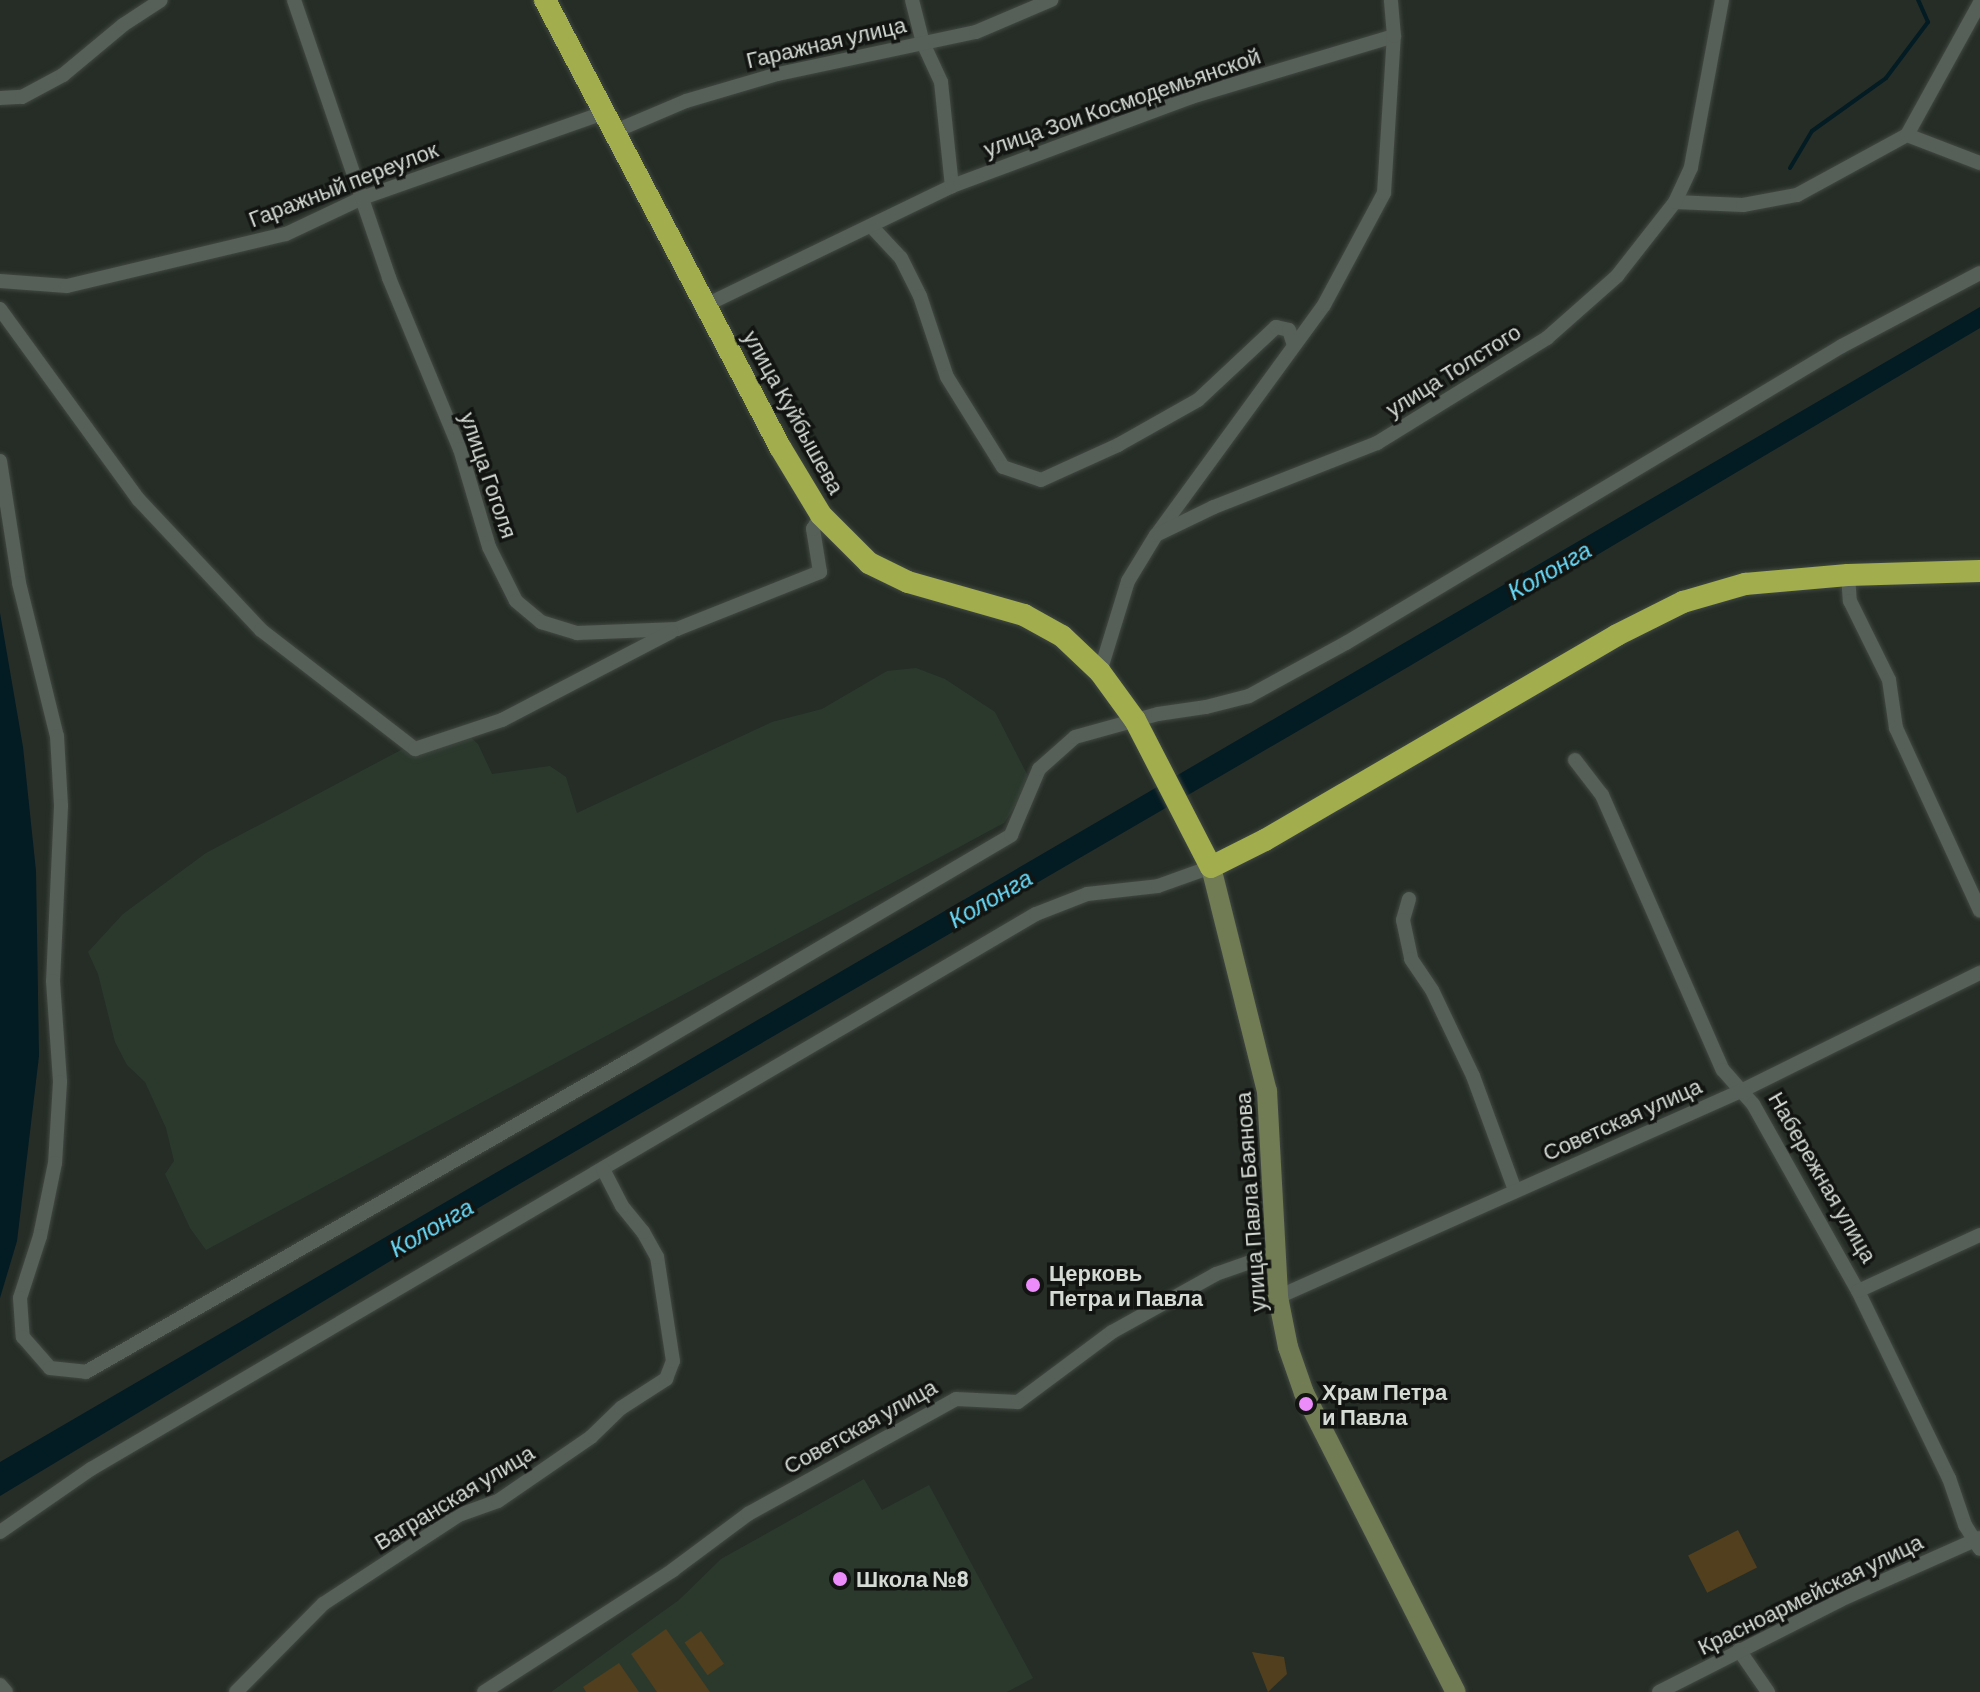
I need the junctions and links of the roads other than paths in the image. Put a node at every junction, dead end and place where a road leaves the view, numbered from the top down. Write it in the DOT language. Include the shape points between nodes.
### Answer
graph roads {
  1 [pos="161,0"];
  2 [pos="294,0"];
  3 [pos="545,0"];
  4 [pos="912,0"];
  5 [pos="1051,0"];
  6 [pos="1391,0"];
  7 [pos="1722,0"];
  8 [pos="1980,3"];
  9 [pos="1394,36"];
  10 [pos="923,43"];
  11 [pos="0,98"];
  12 [pos="608,123"];
  13 [pos="1907,135"];
  14 [pos="1980,163"];
  15 [pos="952,186"];
  16 [pos="362,198"];
  17 [pos="1675,202"];
  18 [pos="872,227"];
  19 [pos="1980,273"];
  20 [pos="0,281"];
  21 [pos="706,305"];
  22 [pos="0,309"];
  23 [pos="1294,345"];
  24 [pos="0,461"];
  25 [pos="821,515"];
  26 [pos="1156,535"];
  27 [pos="1980,571"];
  28 [pos="1848,575"];
  29 [pos="677,629"];
  30 [pos="1100,672"];
  31 [pos="1135,720"];
  32 [pos="1575,760"];
  33 [pos="1211,867"];
  34 [pos="1409,899"];
  35 [pos="1980,911"];
  36 [pos="1980,973"];
  37 [pos="1741,1091"];
  38 [pos="603,1169"];
  39 [pos="1515,1190"];
  40 [pos="1980,1235"];
  41 [pos="1276,1253"];
  42 [pos="1858,1291"];
  43 [pos="1278,1297"];
  44 [pos="0,1532"];
  45 [pos="1978,1543"];
  46 [pos="1739,1650"];
  47 [pos="0,1685"];
  48 [pos="6,1692"];
  49 [pos="236,1692"];
  50 [pos="484,1692"];
  51 [pos="1456,1692"];
  52 [pos="1659,1692"];
  53 [pos="1768,1692"];
  1 -- 11 [label="street" via="63,75 22,97"];
  2 -- 16 [label="street, улица Гоголя"];
  3 -- 12 [label="highway, улица Куйбышева"];
  4 -- 10 [label="street"];
  5 -- 10 [label="street, Гаражная улица" via="976,32"];
  6 -- 9 [label="street"];
  7 -- 17 [label="street, улица Толстого" via="1691,167"];
  8 -- 13 [label="street"];
  9 -- 15 [label="street, улица Зои Космодемьянской" via="1191,97"];
  9 -- 23 [label="street" via="1384,193 1324,305"];
  10 -- 12 [label="street, Гаражная улица" via="778,74"];
  10 -- 15 [label="street" via="941,82"];
  12 -- 16 [label="street, Гаражный переулок"];
  12 -- 21 [label="highway, улица Куйбышева"];
  13 -- 14 [label="street"];
  13 -- 17 [label="street" via="1797,195 1743,205"];
  15 -- 18 [label="street, улица Зои Космодемьянской"];
  16 -- 20 [label="street, Гаражный переулок" via="286,234 67,286"];
  16 -- 29 [label="street, улица Гоголя" via="460,449 489,547 516,601 541,622 577,633"];
  17 -- 26 [label="street, улица Толстого" via="1617,276 1547,338 1377,443"];
  18 -- 21 [label="street, улица Зои Космодемьянской"];
  18 -- 23 [label="street" via="901,258 920,296 947,377 1003,467 1041,480 1198,400 1276,327 1289,330"];
  19 -- 31 [label="street" via="1842,346 1249,696"];
  21 -- 25 [label="highway, улица Куйбышева"];
  22 -- 29 [label="street" via="139,500 261,630 415,749 502,720"];
  23 -- 26 [label="street"];
  24 -- 31 [label="street" via="19,583 57,736 61,806 53,981 60,1082 55,1163 20,1298 23,1337 50,1368 86,1372 914,895 1011,835 1039,769 1075,737"];
  25 -- 29 [label="street, улица Гоголя" via="813,529 820,572"];
  25 -- 30 [label="highway, улица Куйбышева" via="869,563 908,582 1024,615 1062,636"];
  26 -- 30 [label="street" via="1128,581"];
  27 -- 28 [label="highway"];
  28 -- 33 [label="highway" via="1745,584 1710,592 1648,618"];
  28 -- 35 [label="street" via="1850,601 1889,680 1896,728"];
  30 -- 31 [label="highway, улица Куйбышева"];
  31 -- 33 [label="highway, улица Куйбышева"];
  32 -- 37 [label="street, Набережная улица" via="1602,795 1723,1070"];
  33 -- 38 [label="street" via="1158,886 1087,894 1036,914"];
  33 -- 41 [label="main road, улица Павла Баянова" via="1267,1091"];
  34 -- 39 [label="street" via="1403,920 1411,959 1432,990 1473,1076"];
  36 -- 37 [label="street, Советская улица"];
  37 -- 39 [label="street, Советская улица"];
  37 -- 42 [label="street, Набережная улица"];
  38 -- 44 [label="street" via="91,1469"];
  38 -- 49 [label="street, Вагранская улица" via="657,1257 673,1361 666,1379 498,1501 459,1515 323,1604"];
  39 -- 43 [label="street, Советская улица"];
  40 -- 42 [label="street"];
  41 -- 43 [label="main road, улица Павла Баянова"];
  41 -- 50 [label="street, Советская улица" via="1216,1274 1112,1332 1018,1402 956,1399 762,1506"];
  42 -- 45 [label="street, Набережная улица"];
  43 -- 51 [label="main road, улица Павла Баянова" via="1304,1393"];
  45 -- 46 [label="street, Красноармейская улица"];
  46 -- 52 [label="street, Красноармейская улица"];
  46 -- 53 [label="street"];
  47 -- 48 [label="street"];
}
